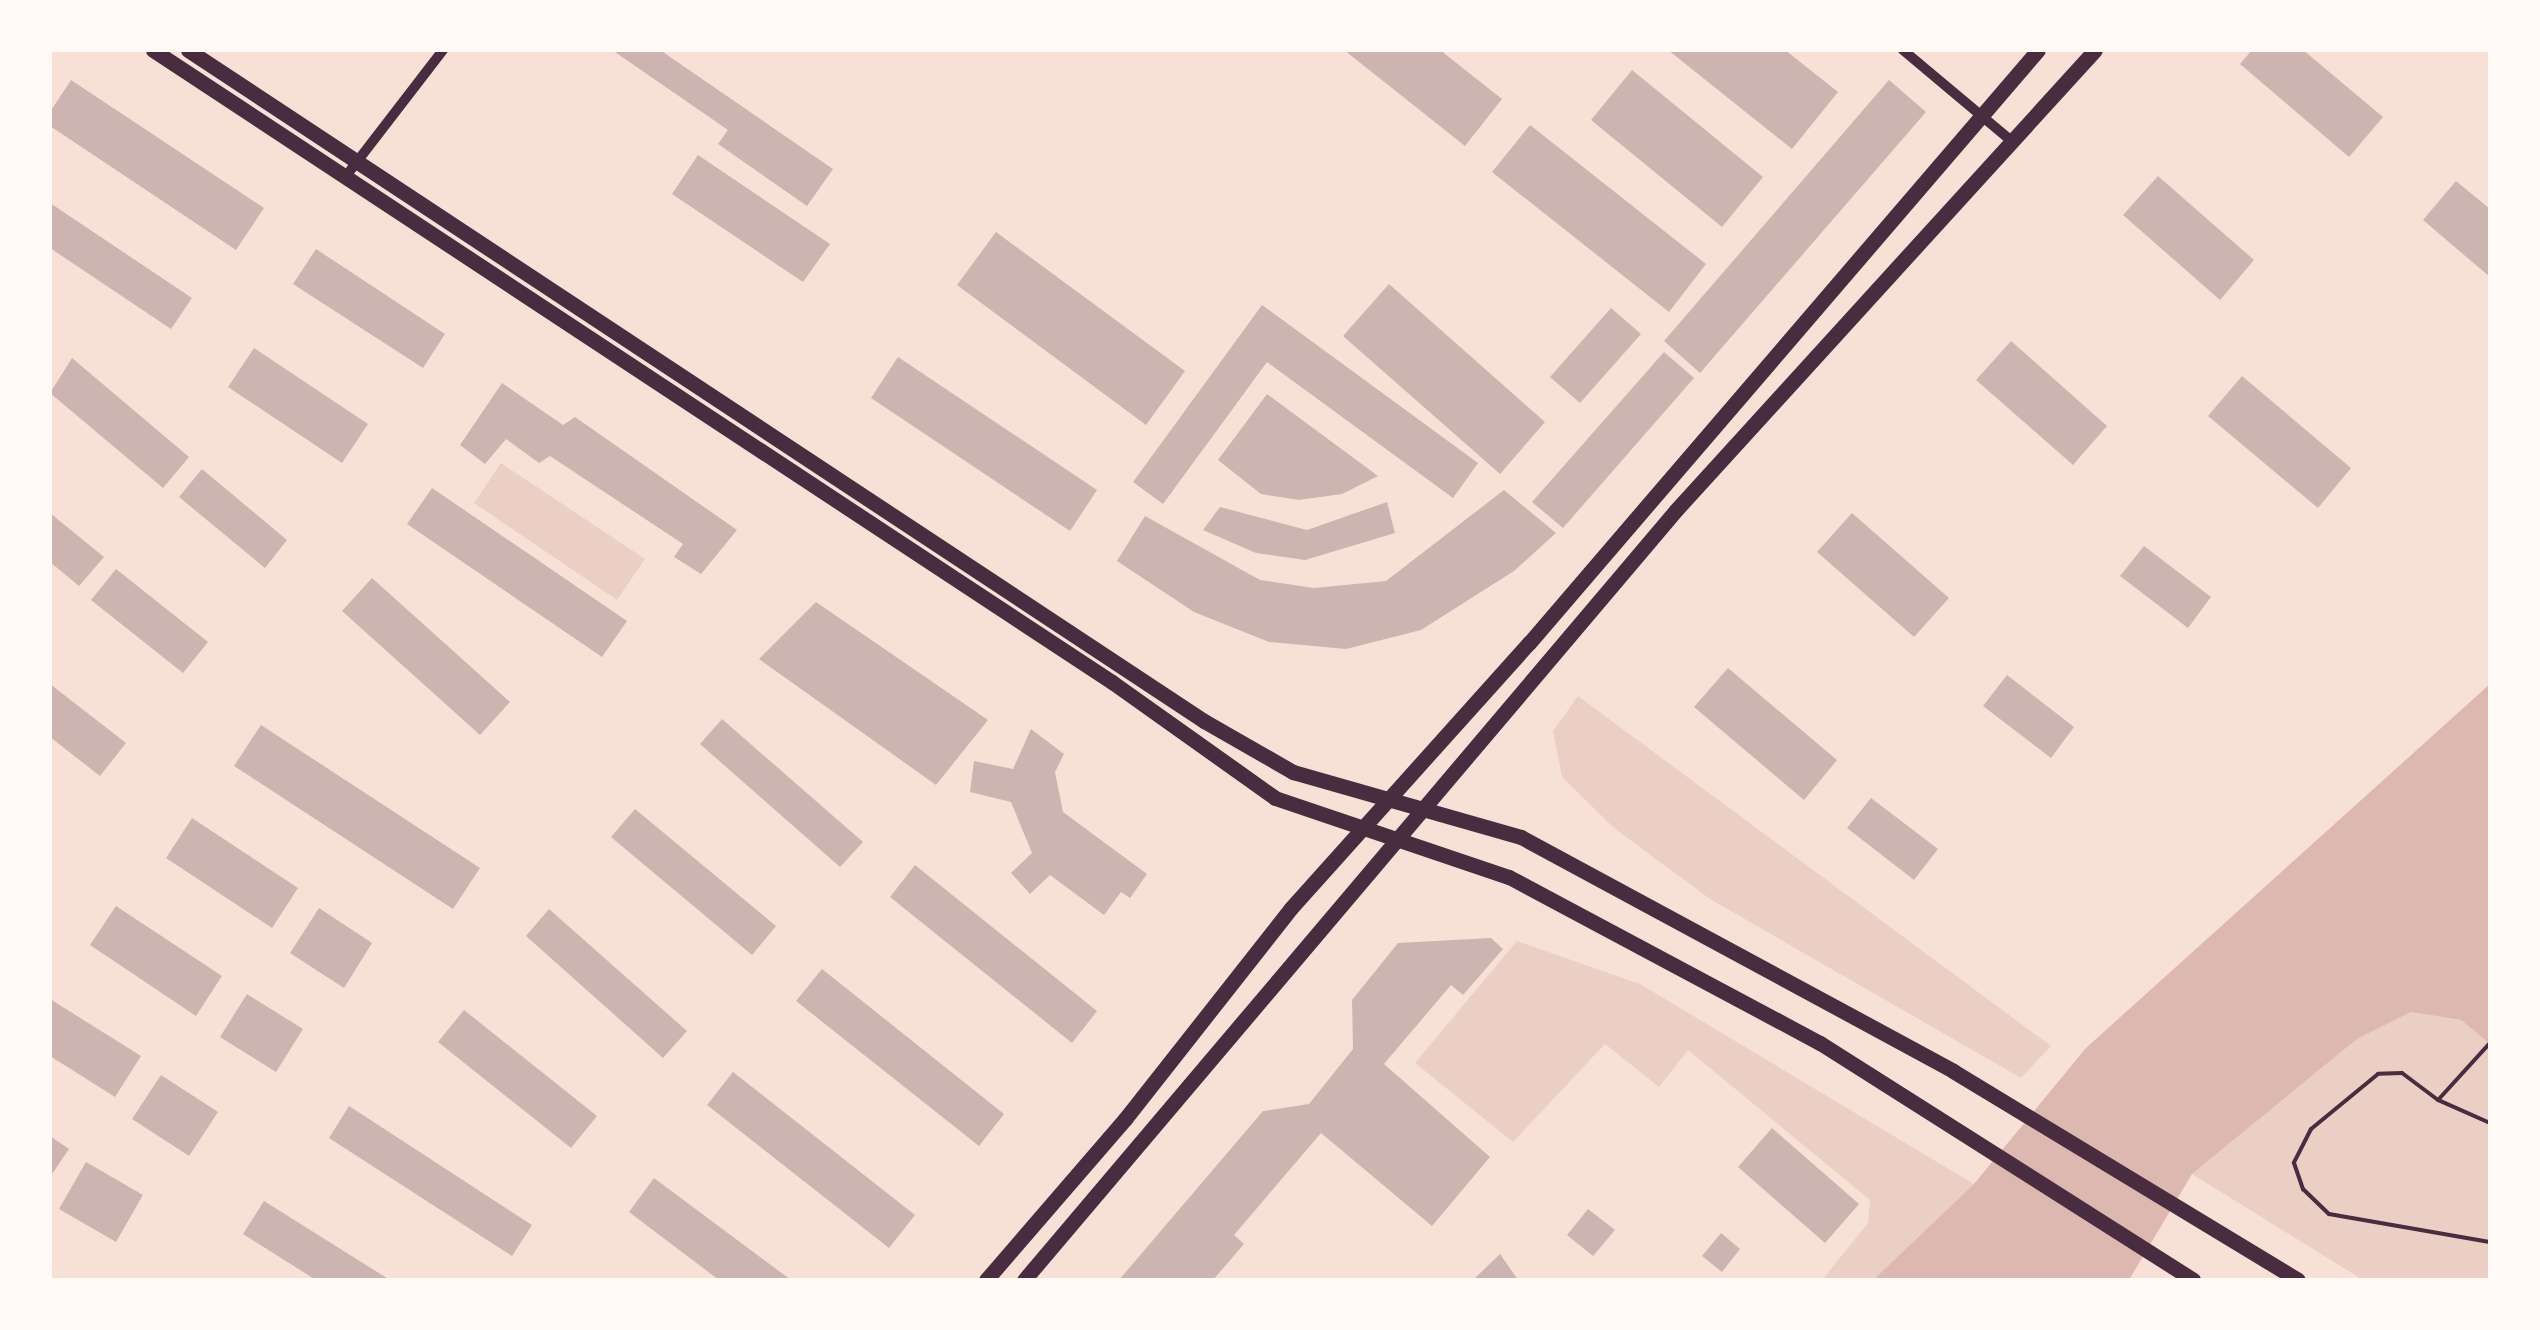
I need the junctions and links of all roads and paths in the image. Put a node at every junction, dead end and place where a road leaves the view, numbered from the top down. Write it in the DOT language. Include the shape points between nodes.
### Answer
graph roads {
  1 [pos="153,50"];
  2 [pos="188,50"];
  3 [pos="443,50"];
  4 [pos="1903,50"];
  5 [pos="2038,50"];
  6 [pos="2095,50"];
  7 [pos="1983,115"];
  8 [pos="2015,144"];
  9 [pos="357,162"];
  10 [pos="346,176"];
  11 [pos="1387,795"];
  12 [pos="1429,806"];
  13 [pos="1357,831"];
  14 [pos="1396,841"];
  15 [pos="2489,1044"];
  16 [pos="2438,1100"];
  17 [pos="2490,1123"];
  18 [pos="2490,1242"];
  19 [pos="986,1280"];
  20 [pos="1024,1280"];
  21 [pos="2193,1280"];
  22 [pos="2298,1280"];
  1 -- 10 [label="main road"];
  2 -- 9 [label="main road"];
  3 -- 9 [label="street"];
  4 -- 7 [label="street"];
  5 -- 7 [label="main road"];
  6 -- 8 [label="main road"];
  7 -- 8 [label="street"];
  7 -- 11 [label="main road" via="1529,642"];
  8 -- 12 [label="main road" via="1676,510"];
  9 -- 10 [label="street"];
  9 -- 11 [label="main road" via="1204,720 1293,772"];
  10 -- 13 [label="main road" via="682,404 1112,682 1275,798"];
  11 -- 12 [label="main road"];
  11 -- 13 [label="main road"];
  12 -- 14 [label="main road"];
  12 -- 22 [label="main road" via="1522,837 1953,1071"];
  13 -- 14 [label="main road"];
  13 -- 19 [label="main road"];
  14 -- 20 [label="main road"];
  14 -- 21 [label="main road" via="1508,877 1820,1043"];
  15 -- 16 [label="path"];
  16 -- 17 [label="path"];
  16 -- 18 [label="path" via="2402,1074 2378,1074 2311,1129 2294,1163 2303,1189 2329,1214"];
}
